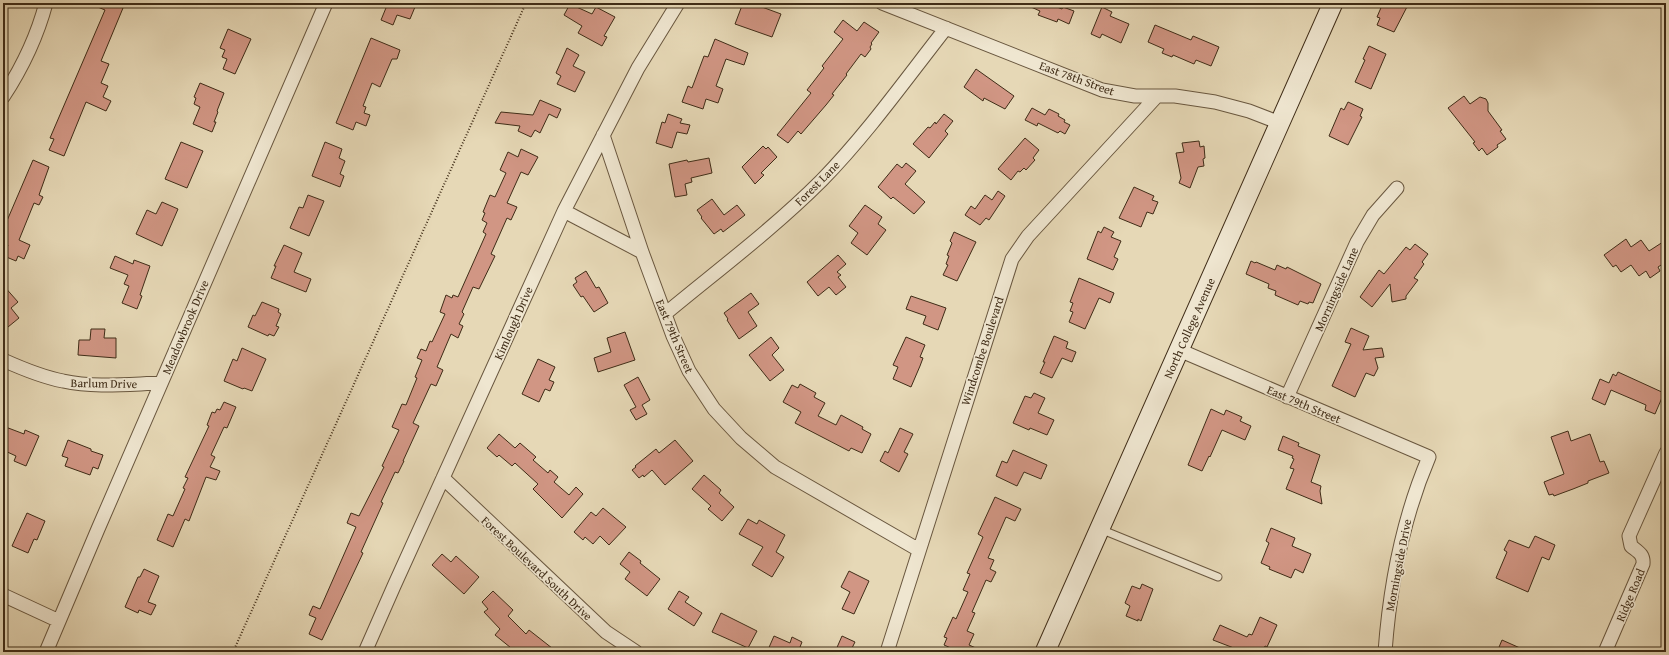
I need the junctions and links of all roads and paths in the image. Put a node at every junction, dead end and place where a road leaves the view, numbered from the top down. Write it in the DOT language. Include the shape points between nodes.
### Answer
graph roads {
  1 [pos="46,3"];
  2 [pos="326,3"];
  3 [pos="526,3"];
  4 [pos="678,3"];
  5 [pos="882,3"];
  6 [pos="1333,3"];
  7 [pos="946,28"];
  8 [pos="1157,96"];
  9 [pos="3,97"];
  10 [pos="1280,123"];
  11 [pos="603,135"];
  12 [pos="1397,188"];
  13 [pos="564,212"];
  14 [pos="642,252"];
  15 [pos="665,314"];
  16 [pos="1179,350"];
  17 [pos="3,360"];
  18 [pos="161,383"];
  19 [pos="1287,397"];
  20 [pos="1666,453"];
  21 [pos="1429,457"];
  22 [pos="443,478"];
  23 [pos="1099,529"];
  24 [pos="919,550"];
  25 [pos="1218,576"];
  26 [pos="3,595"];
  27 [pos="59,621"];
  28 [pos="46,652"];
  29 [pos="233,652"];
  30 [pos="365,652"];
  31 [pos="636,652"];
  32 [pos="887,652"];
  33 [pos="1045,652"];
  34 [pos="1385,652"];
  35 [pos="1605,652"];
  1 -- 9 [label="street" via="26,57"];
  2 -- 18 [label="street, Meadowbrook Drive"];
  3 -- 29 [label="path"];
  4 -- 11 [label="street, Kimlough Drive" via="644,58"];
  5 -- 7 [label="street, East 78th Street"];
  6 -- 10 [label="main road, North College Avenue"];
  7 -- 8 [label="street, East 78th Street" via="1102,90 1135,96"];
  7 -- 15 [label="street, Forest Lane" via="845,155 822,180 754,242"];
  8 -- 10 [label="street, East 78th Street" via="1215,102"];
  8 -- 24 [label="street, Windcombe Boulevard" via="1028,236 1014,256 1007,271"];
  10 -- 16 [label="main road, North College Avenue"];
  11 -- 13 [label="street, Kimlough Drive"];
  11 -- 14 [label="street, East 79th Street"];
  12 -- 19 [label="street, Morningside Lane" via="1373,215 1357,242"];
  13 -- 14 [label="street"];
  13 -- 22 [label="street, Kimlough Drive"];
  14 -- 15 [label="street, East 79th Street"];
  15 -- 24 [label="street, East 79th Street" via="689,371 704,395 744,442 784,473"];
  16 -- 19 [label="street, East 79th Street"];
  16 -- 23 [label="main road, North College Avenue"];
  17 -- 18 [label="street, Barlum Drive" via="64,382 109,385"];
  18 -- 27 [label="street, Meadowbrook Drive"];
  19 -- 21 [label="street, East 79th Street"];
  20 -- 35 [label="street, Ridge Road" via="1629,536 1631,546 1639,552 1643,564"];
  21 -- 34 [label="street, Morningside Drive" via="1410,508 1398,552 1390,597"];
  22 -- 30 [label="street, Kimlough Drive"];
  22 -- 31 [label="street, Forest Boulevard South Drive" via="606,632"];
  23 -- 25 [label="lane"];
  23 -- 33 [label="main road, North College Avenue"];
  24 -- 32 [label="street, Windcombe Boulevard"];
  26 -- 27 [label="street"];
  27 -- 28 [label="street, Meadowbrook Drive"];
}
